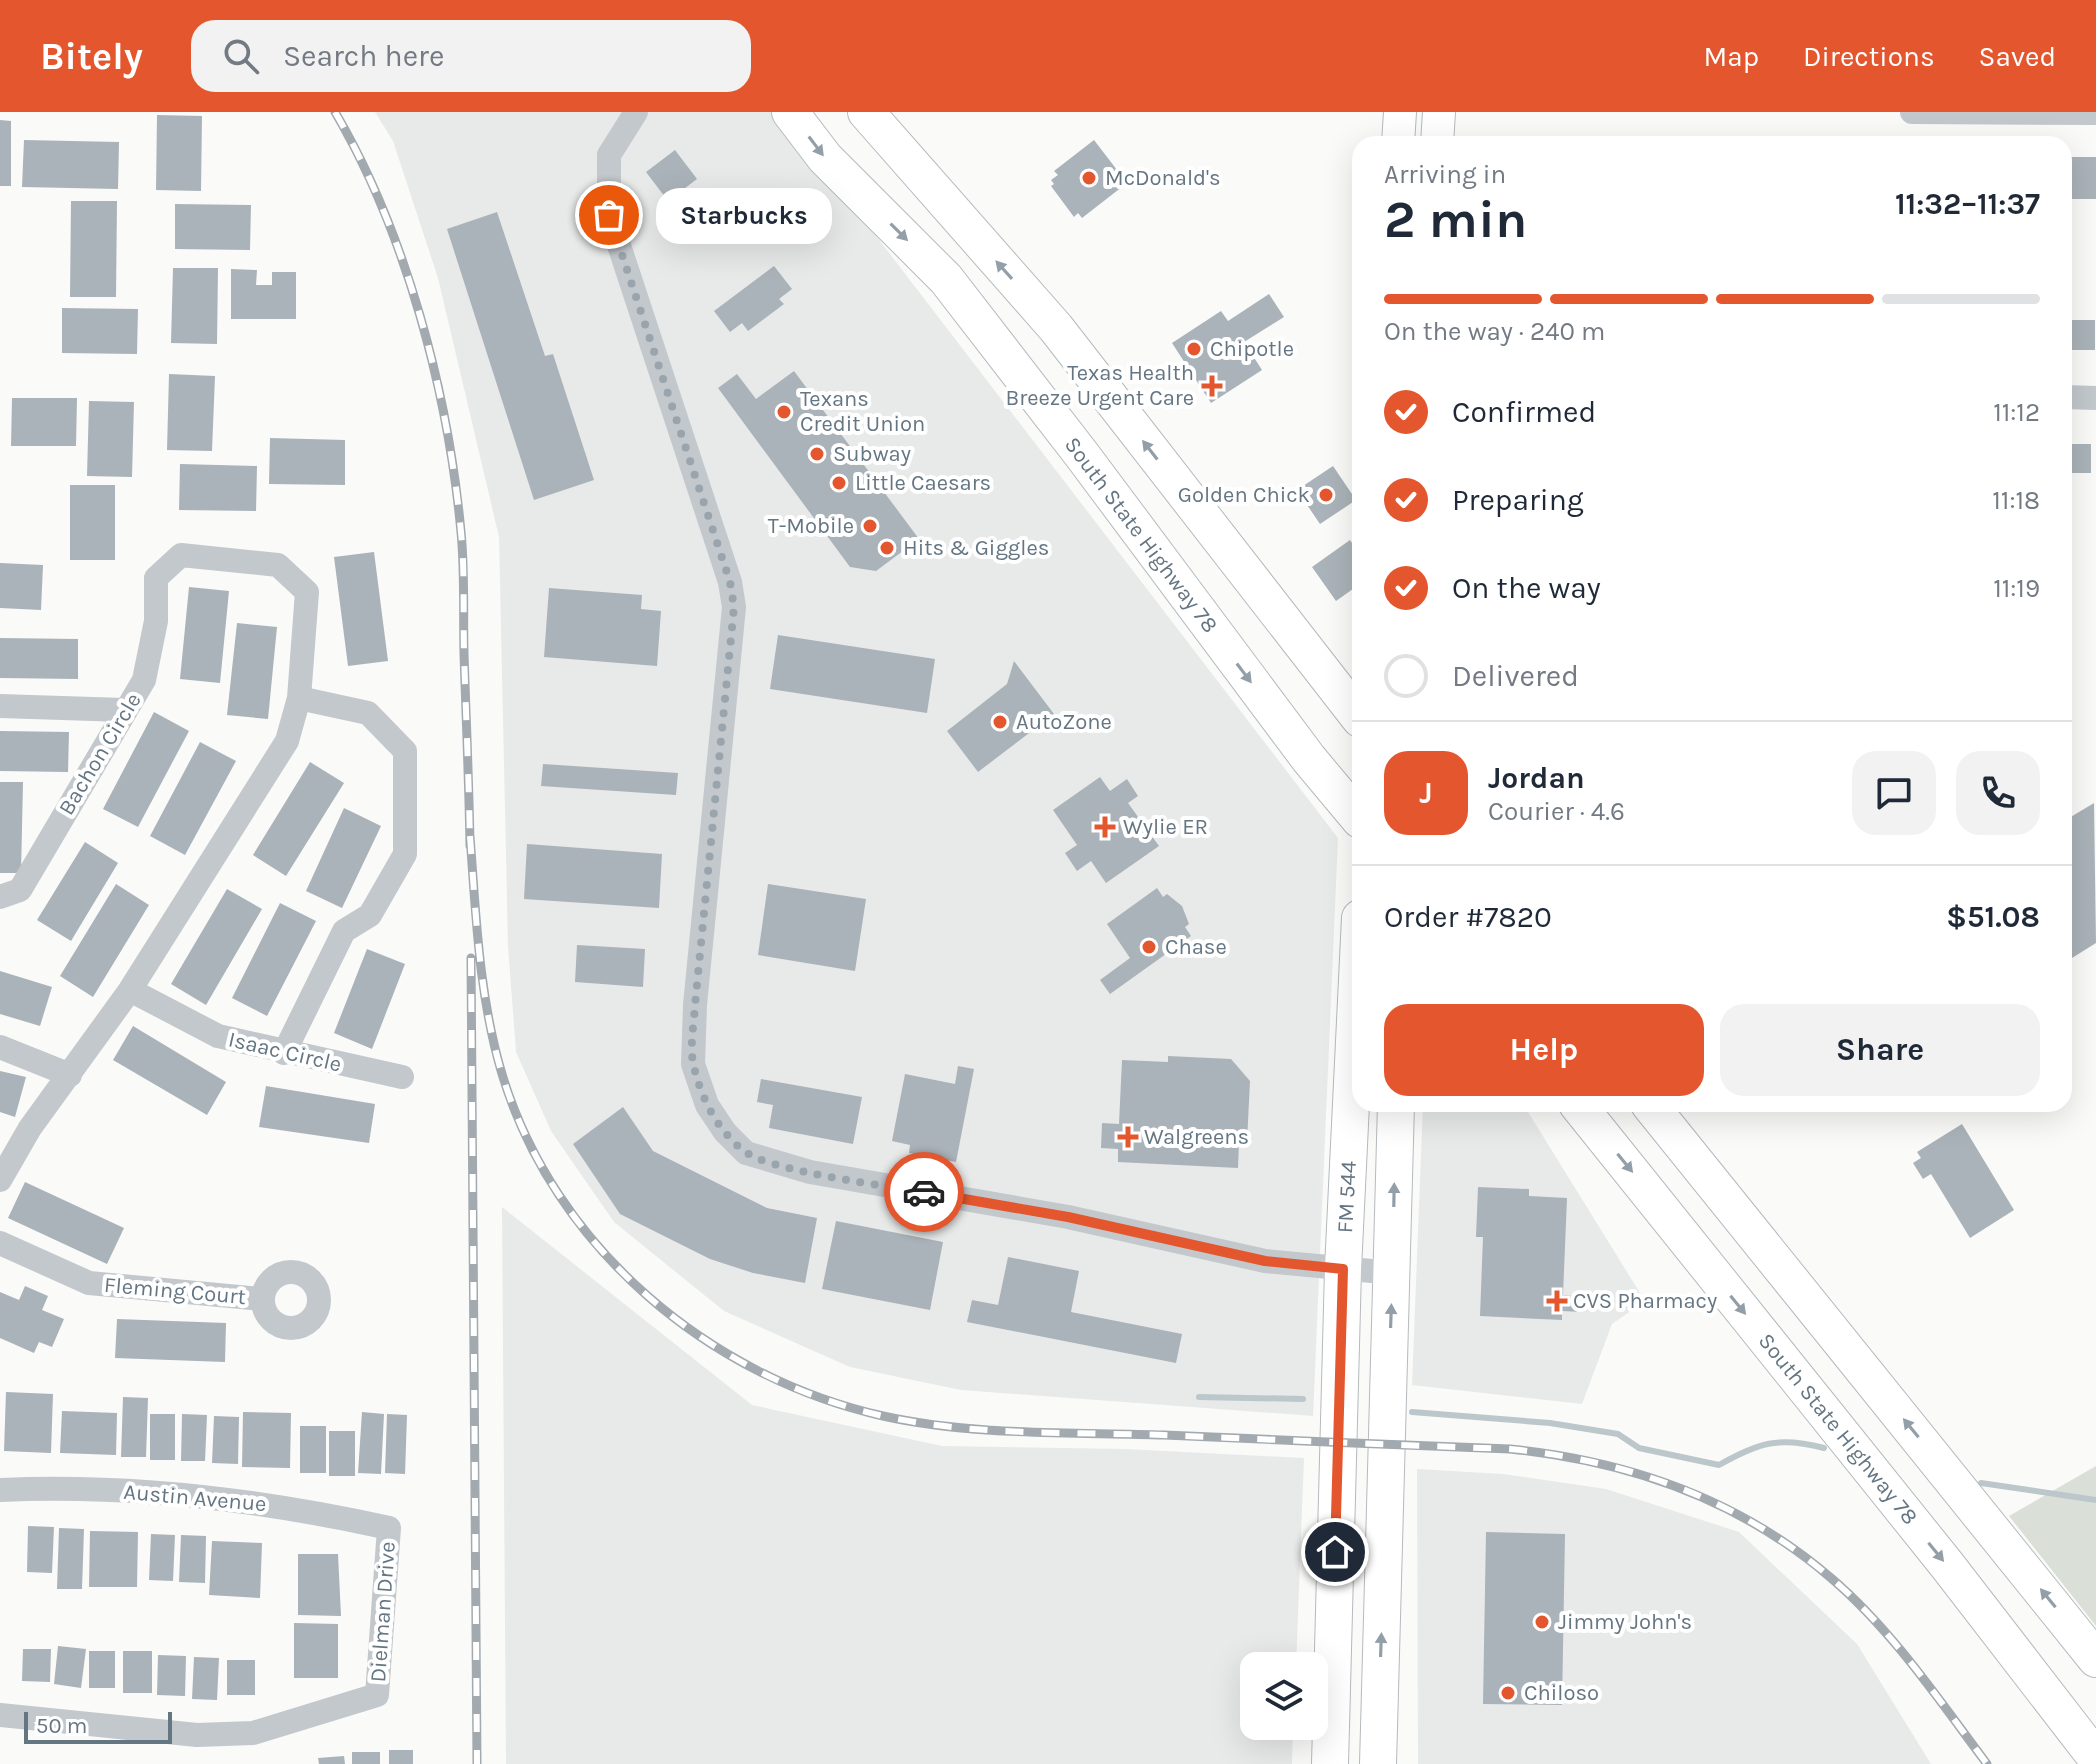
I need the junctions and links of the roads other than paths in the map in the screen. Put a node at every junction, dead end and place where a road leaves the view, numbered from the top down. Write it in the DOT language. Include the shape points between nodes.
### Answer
graph roads {
  1 [pos="636,112"];
  2 [pos="790,112"];
  3 [pos="866,112"];
  4 [pos="1400,112"];
  5 [pos="1439,112"];
  6 [pos="1912,112"];
  7 [pos="2096,113"];
  8 [pos="1398,136"];
  9 [pos="1438,136"];
  10 [pos="1056,328"];
  11 [pos="1008,360"];
  12 [pos="2072,397"];
  13 [pos="2096,398"];
  14 [pos="1348,694"];
  15 [pos="299,698"];
  16 [pos="0,706"];
  17 [pos="124,710"];
  18 [pos="1352,810"];
  19 [pos="0,897"];
  20 [pos="130,990"];
  21 [pos="0,1047"];
  22 [pos="284,1053"];
  23 [pos="70,1075"];
  24 [pos="402,1077"];
  25 [pos="1352,1083"];
  26 [pos="1396,1112"];
  27 [pos="1583,1112"];
  28 [pos="1655,1112"];
  29 [pos="0,1180"];
  30 [pos="1726,1199"];
  31 [pos="1687,1242"];
  32 [pos="0,1243"];
  33 [pos="1343,1269"];
  34 [pos="1393,1273"];
  35 [pos="262,1299"];
  36 [pos="0,1490"];
  37 [pos="389,1528"];
  38 [pos="2096,1659"];
  39 [pos="0,1715"];
  40 [pos="1331,1722"];
  41 [pos="1379,1723"];
  42 [pos="2096,1758"];
  43 [pos="1330,1764"];
  44 [pos="1378,1764"];
  1 -- 33 [label="street" via="609,155 609,215 734,607 695,1005 693,1064 707,1105 746,1153 810,1172 1068,1217 1265,1261"];
  2 -- 11 [label="main road, South State Highway 78, one-way" via="825,158 946,279"];
  10 -- 3 [label="main road, one-way"];
  4 -- 8 [label="main road"];
  5 -- 9 [label="main road"];
  6 -- 7 [label="street"];
  10 -- 11 [label="main road"];
  14 -- 10 [label="main road, one-way"];
  11 -- 18 [label="main road, South State Highway 78, one-way"];
  12 -- 13 [label="street"];
  15 -- 17 [label="street, Bachon Circle" via="307,592 278,565 181,555 156,578 156,621 144,680"];
  15 -- 20 [label="street, Bachon Circle" via="287,741"];
  15 -- 22 [label="street" via="368,713 405,751 405,854 370,915 344,931"];
  16 -- 17 [label="street"];
  17 -- 19 [label="street, Bachon Circle" via="20,890"];
  20 -- 22 [label="street, Isaac Circle" via="218,1036"];
  20 -- 23 [label="street, Bachon Circle"];
  21 -- 23 [label="street"];
  22 -- 24 [label="street, Isaac Circle"];
  23 -- 29 [label="street, Bachon Circle"];
  25 -- 33 [label="main road, FM 544 / FM 544"];
  34 -- 26 [label="main road, one-way"];
  27 -- 31 [label="main road, South State Highway 78, one-way"];
  28 -- 30 [label="main road"];
  30 -- 31 [label="main road"];
  38 -- 30 [label="main road, one-way"];
  31 -- 42 [label="main road, South State Highway 78, one-way"];
  32 -- 35 [label="street, Fleming Court" via="89,1283"];
  33 -- 34 [label="street"];
  33 -- 40 [label="main road, FM 544 / FM 544"];
  41 -- 34 [label="main road, one-way"];
  36 -- 37 [label="street, Austin Avenue" via="149,1493 273,1504"];
  37 -- 39 [label="street, Dielman Drive" via="377,1695 253,1733 197,1735"];
  40 -- 41 [label="main road"];
  40 -- 43 [label="main road, FM 544 / FM 544"];
  41 -- 44 [label="main road"];
}
